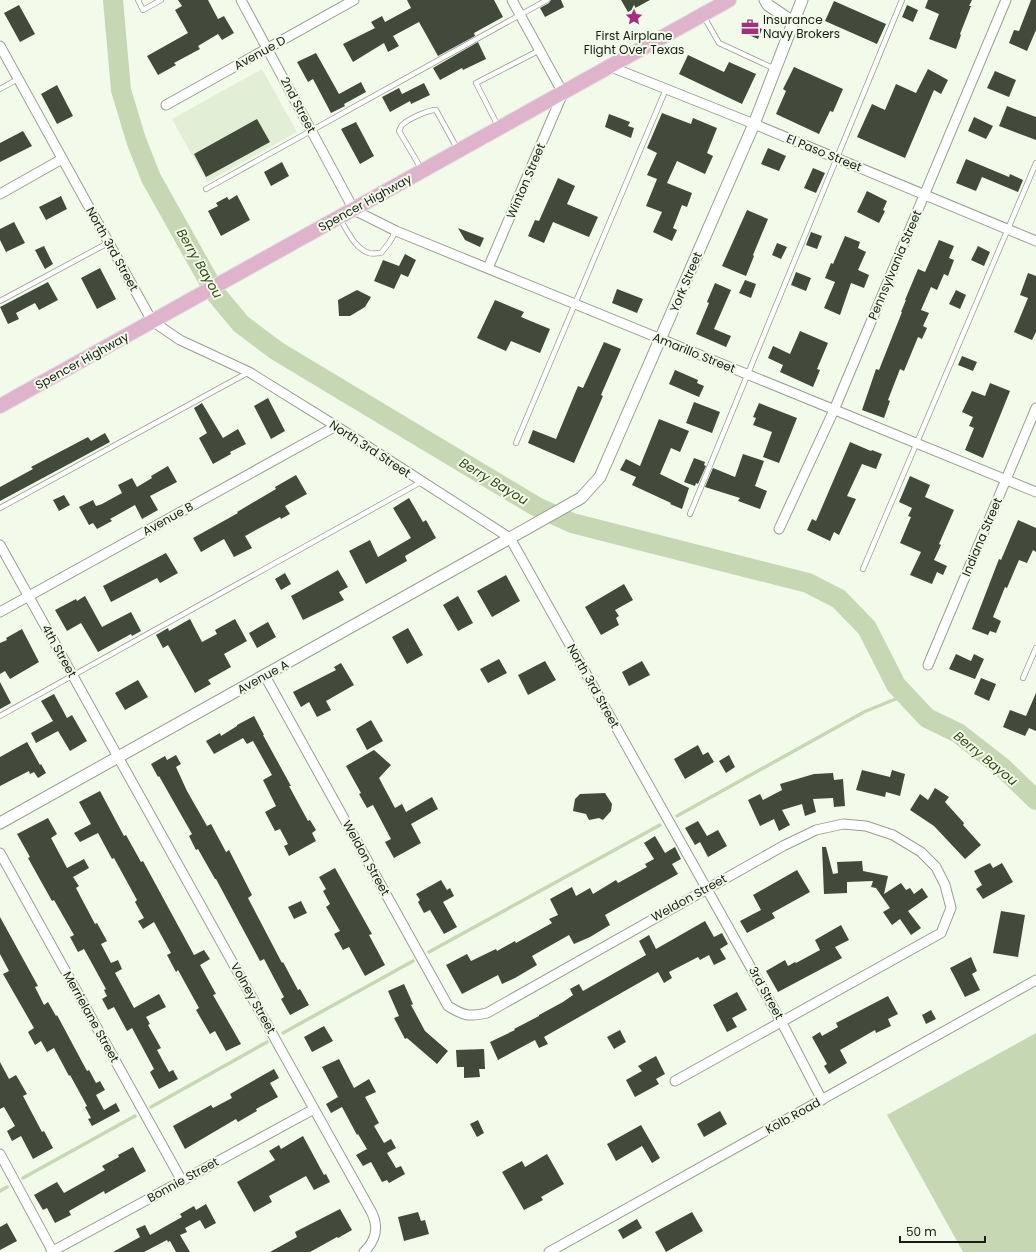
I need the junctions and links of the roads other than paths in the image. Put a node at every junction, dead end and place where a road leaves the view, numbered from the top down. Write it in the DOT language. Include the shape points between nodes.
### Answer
graph roads {
  1 [pos="138,0"];
  2 [pos="160,0"];
  3 [pos="241,0"];
  4 [pos="354,0"];
  5 [pos="512,0"];
  6 [pos="547,0"];
  7 [pos="729,0"];
  8 [pos="765,0"];
  9 [pos="802,0"];
  10 [pos="902,0"];
  11 [pos="1006,0"];
  12 [pos="520,15"];
  13 [pos="704,15"];
  14 [pos="793,22"];
  15 [pos="0,46"];
  16 [pos="267,48"];
  17 [pos="540,50"];
  18 [pos="611,67"];
  19 [pos="775,68"];
  20 [pos="18,79"];
  21 [pos="0,89"];
  22 [pos="666,89"];
  23 [pos="564,93"];
  24 [pos="166,105"];
  25 [pos="754,124"];
  26 [pos="499,129"];
  27 [pos="311,130"];
  28 [pos="459,151"];
  29 [pos="837,158"];
  30 [pos="62,159"];
  31 [pos="1036,163"];
  32 [pos="423,171"];
  33 [pos="206,189"];
  34 [pos="0,194"];
  35 [pos="924,195"];
  36 [pos="354,210"];
  37 [pos="339,218"];
  38 [pos="1008,229"];
  39 [pos="396,231"];
  40 [pos="1036,241"];
  41 [pos="108,242"];
  42 [pos="488,268"];
  43 [pos="0,301"];
  44 [pos="575,304"];
  45 [pos="152,322"];
  46 [pos="661,339"];
  47 [pos="249,372"];
  48 [pos="748,374"];
  49 [pos="0,406"];
  50 [pos="1036,408"];
  51 [pos="834,410"];
  52 [pos="336,426"];
  53 [pos="516,443"];
  54 [pos="916,443"];
  55 [pos="1006,480"];
  56 [pos="421,482"];
  57 [pos="1036,492"];
  58 [pos="0,508"];
  59 [pos="690,514"];
  60 [pos="526,529"];
  61 [pos="779,529"];
  62 [pos="510,538"];
  63 [pos="0,545"];
  64 [pos="863,569"];
  65 [pos="28,596"];
  66 [pos="0,612"];
  67 [pos="1036,648"];
  68 [pos="928,665"];
  69 [pos="72,676"];
  70 [pos="265,676"];
  71 [pos="1023,678"];
  72 [pos="0,716"];
  73 [pos="118,757"];
  74 [pos="0,823"];
  75 [pos="0,853"];
  76 [pos="707,888"];
  77 [pos="1036,980"];
  78 [pos="782,1023"];
  79 [pos="676,1081"];
  80 [pos="822,1100"];
  81 [pos="314,1109"];
  82 [pos="0,1154"];
  83 [pos="182,1181"];
  84 [pos="52,1252"];
  85 [pos="364,1252"];
  86 [pos="549,1252"];
  1 -- 2 [label="lane" via="143,10"];
  3 -- 16 [label="street, 2nd Street"];
  4 -- 16 [label="street, Avenue D"];
  5 -- 12 [label="street"];
  6 -- 12 [label="lane"];
  7 -- 13 [label="main road, Spencer Highway"];
  8 -- 14 [label="street" via="768,5"];
  9 -- 14 [label="street, York Street"];
  10 -- 29 [label="lane"];
  11 -- 35 [label="street, Pennsylvania Street"];
  12 -- 17 [label="street"];
  12 -- 27 [label="lane"];
  13 -- 18 [label="main road, Spencer Highway"];
  13 -- 19 [label="lane" via="719,43"];
  14 -- 19 [label="street, York Street"];
  15 -- 20 [label="street, North 3rd Street"];
  16 -- 24 [label="street, Avenue D"];
  16 -- 27 [label="street, 2nd Street"];
  17 -- 23 [label="street"];
  17 -- 26 [label="lane" via="476,83"];
  18 -- 22 [label="street, El Paso Street"];
  18 -- 23 [label="main road, Spencer Highway"];
  19 -- 25 [label="street, York Street"];
  20 -- 21 [label="lane"];
  20 -- 30 [label="street, North 3rd Street"];
  22 -- 25 [label="street, El Paso Street"];
  22 -- 44 [label="lane"];
  23 -- 26 [label="main road, Spencer Highway"];
  23 -- 42 [label="street, Winton Street"];
  25 -- 29 [label="street, El Paso Street"];
  25 -- 46 [label="street, York Street"];
  26 -- 28 [label="main road, Spencer Highway"];
  27 -- 33 [label="lane"];
  27 -- 36 [label="street, 2nd Street"];
  28 -- 32 [label="main road, Spencer Highway"];
  28 -- 32 [label="lane" via="436,110 422,113 402,125 399,131"];
  29 -- 35 [label="street, El Paso Street"];
  29 -- 48 [label="lane"];
  30 -- 34 [label="street"];
  30 -- 41 [label="street, North 3rd Street"];
  31 -- 38 [label="lane"];
  32 -- 36 [label="main road, Spencer Highway"];
  35 -- 38 [label="street, El Paso Street"];
  35 -- 51 [label="street, Pennsylvania Street"];
  36 -- 37 [label="main road, Spencer Highway"];
  36 -- 39 [label="street, Amarillo Street"];
  37 -- 39 [label="lane" via="357,245 370,254 381,253"];
  37 -- 45 [label="main road, Spencer Highway"];
  38 -- 40 [label="street, El Paso Street"];
  38 -- 54 [label="lane"];
  39 -- 42 [label="street, Amarillo Street"];
  41 -- 43 [label="lane"];
  41 -- 45 [label="street, North 3rd Street"];
  42 -- 44 [label="street, Amarillo Street"];
  44 -- 46 [label="street, Amarillo Street"];
  44 -- 53 [label="lane"];
  45 -- 47 [label="street, North 3rd Street" via="180,340"];
  45 -- 49 [label="main road, Spencer Highway"];
  46 -- 48 [label="street, Amarillo Street"];
  46 -- 60 [label="street, York Street" via="600,478 581,498"];
  47 -- 52 [label="street, North 3rd Street"];
  47 -- 58 [label="lane"];
  48 -- 51 [label="street, Amarillo Street"];
  48 -- 59 [label="lane"];
  50 -- 55 [label="street, Indiana Street"];
  51 -- 54 [label="street, Amarillo Street"];
  51 -- 61 [label="street, Pennsylvania Street"];
  52 -- 56 [label="street, North 3rd Street"];
  52 -- 65 [label="street, Avenue B"];
  54 -- 55 [label="street, Amarillo Street"];
  54 -- 64 [label="lane"];
  55 -- 57 [label="street, Amarillo Street"];
  55 -- 68 [label="street, Indiana Street"];
  56 -- 62 [label="street, North 3rd Street"];
  56 -- 69 [label="lane"];
  60 -- 62 [label="street, Avenue A"];
  62 -- 70 [label="street, Avenue A"];
  62 -- 76 [label="street, North 3rd Street"];
  63 -- 65 [label="street, 4th Street"];
  65 -- 66 [label="street, Avenue B"];
  65 -- 69 [label="street, 4th Street"];
  67 -- 71 [label="lane"];
  69 -- 72 [label="lane"];
  69 -- 73 [label="street, 4th Street"];
  70 -- 73 [label="street, Avenue A"];
  70 -- 76 [label="street, Weldon Street" via="448,1006 459,1013 473,1016 487,1013"];
  73 -- 74 [label="street, Avenue A"];
  73 -- 81 [label="street, Volney Street"];
  75 -- 83 [label="street, Merrielane Street"];
  76 -- 78 [label="street, 3rd Street"];
  76 -- 78 [label="street, Weldon Street" via="816,830 843,824 866,826 893,835 921,852 936,867 945,885 951,908 941,933"];
  77 -- 80 [label="street, Kolb Road"];
  78 -- 79 [label="street, Weldon Street"];
  78 -- 80 [label="street, 3rd Street"];
  80 -- 86 [label="street, Kolb Road"];
  81 -- 83 [label="street, Bonnie Street"];
  81 -- 85 [label="street, Volney Street" via="376,1222 372,1242"];
  82 -- 84 [label="street"];
  83 -- 84 [label="street, Bonnie Street"];
}
